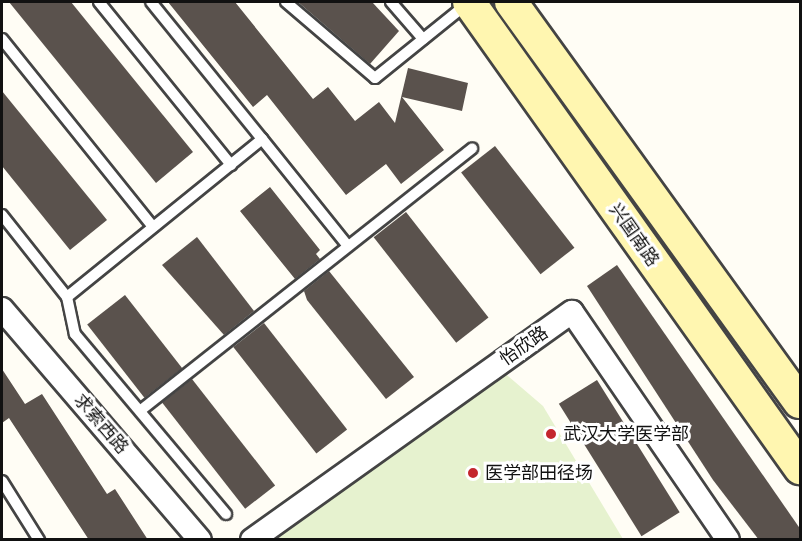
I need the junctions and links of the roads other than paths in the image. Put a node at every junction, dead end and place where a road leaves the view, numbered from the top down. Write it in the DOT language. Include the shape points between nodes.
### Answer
graph roads {
  1 [pos="99,2"];
  2 [pos="151,2"];
  3 [pos="286,2"];
  4 [pos="391,2"];
  5 [pos="469,2"];
  6 [pos="511,2"];
  7 [pos="2,39"];
  8 [pos="423,39"];
  9 [pos="262,139"];
  10 [pos="472,149"];
  11 [pos="231,165"];
  12 [pos="2,215"];
  13 [pos="153,228"];
  14 [pos="348,246"];
  15 [pos="67,297"];
  16 [pos="2,309"];
  17 [pos="801,402"];
  18 [pos="141,410"];
  19 [pos="801,468"];
  20 [pos="2,482"];
  21 [pos="226,513"];
  22 [pos="36,538"];
  23 [pos="200,540"];
  24 [pos="252,540"];
  25 [pos="728,540"];
  1 -- 11 [label="lane"];
  2 -- 9 [label="lane"];
  3 -- 8 [label="lane" via="375,78"];
  4 -- 8 [label="lane"];
  5 -- 8 [label="lane"];
  5 -- 19 [label="main road, 兴国南路"];
  6 -- 17 [label="main road, 兴国南路"];
  7 -- 13 [label="lane"];
  9 -- 11 [label="lane"];
  9 -- 14 [label="lane"];
  10 -- 14 [label="lane"];
  11 -- 13 [label="lane"];
  12 -- 15 [label="lane"];
  13 -- 15 [label="lane"];
  14 -- 18 [label="lane"];
  15 -- 18 [label="lane" via="75,334"];
  16 -- 23 [label="street, 求索西路"];
  18 -- 21 [label="lane"];
  20 -- 22 [label="lane"];
  24 -- 25 [label="street, 怡欣路" via="572,312"];
}
